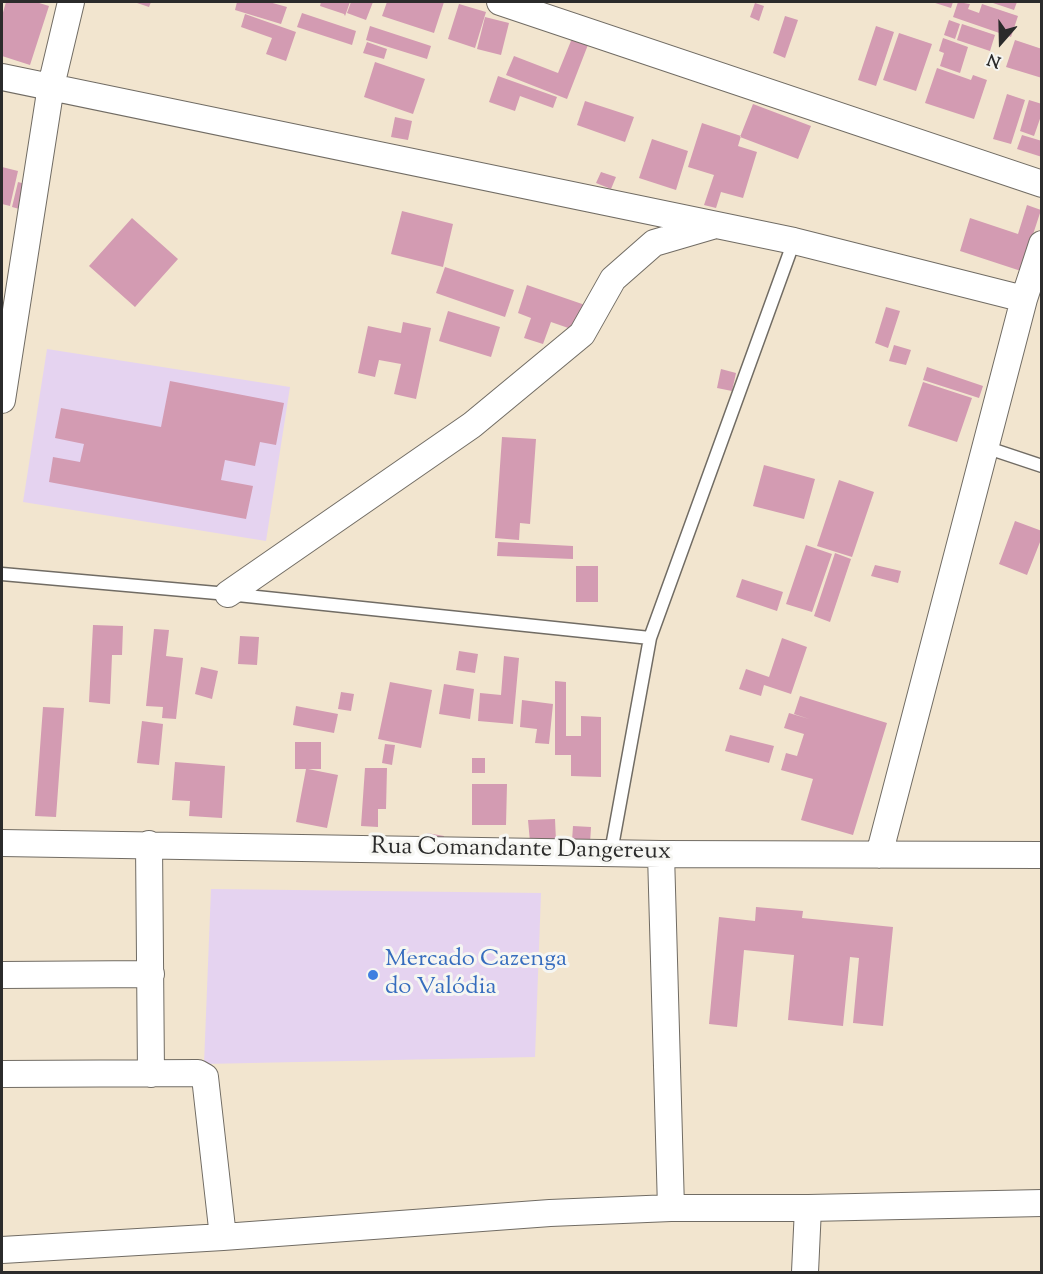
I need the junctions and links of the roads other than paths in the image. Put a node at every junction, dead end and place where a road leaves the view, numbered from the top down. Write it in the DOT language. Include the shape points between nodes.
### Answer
graph roads {
  1 [pos="71,2"];
  2 [pos="500,2"];
  3 [pos="2,77"];
  4 [pos="51,86"];
  5 [pos="1041,184"];
  6 [pos="716,225"];
  7 [pos="794,241"];
  8 [pos="1041,244"];
  9 [pos="1024,299"];
  10 [pos="2,400"];
  11 [pos="985,447"];
  12 [pos="1041,466"];
  13 [pos="2,574"];
  14 [pos="228,594"];
  15 [pos="650,638"];
  16 [pos="2,843"];
  17 [pos="149,844"];
  18 [pos="611,852"];
  19 [pos="661,854"];
  20 [pos="879,855"];
  21 [pos="1041,855"];
  22 [pos="151,974"];
  23 [pos="2,975"];
  24 [pos="2,1074"];
  25 [pos="152,1074"];
  26 [pos="1041,1203"];
  27 [pos="671,1208"];
  28 [pos="808,1208"];
  29 [pos="224,1237"];
  30 [pos="2,1250"];
  31 [pos="805,1272"];
  1 -- 4 [label="street"];
  2 -- 5 [label="street"];
  3 -- 4 [label="street"];
  4 -- 6 [label="street"];
  4 -- 10 [label="street"];
  6 -- 7 [label="street"];
  6 -- 14 [label="street" via="654,243 613,279 582,334 472,425"];
  7 -- 9 [label="street"];
  7 -- 15 [label="lane"];
  8 -- 9 [label="street"];
  9 -- 11 [label="street"];
  11 -- 12 [label="lane"];
  11 -- 20 [label="street"];
  13 -- 14 [label="lane"];
  14 -- 15 [label="lane"];
  15 -- 18 [label="lane"];
  16 -- 17 [label="street, Rua Comandante Dangereux"];
  17 -- 18 [label="street, Rua Comandante Dangereux"];
  17 -- 22 [label="street"];
  18 -- 19 [label="street, Rua Comandante Dangereux"];
  19 -- 20 [label="street, Rua Comandante Dangereux"];
  19 -- 27 [label="street"];
  20 -- 21 [label="street, Rua Comandante Dangereux"];
  22 -- 23 [label="street"];
  22 -- 25 [label="street"];
  24 -- 25 [label="street"];
  25 -- 29 [label="street" via="198,1073 205,1077"];
  26 -- 28 [label="street"];
  27 -- 28 [label="street"];
  27 -- 29 [label="street"];
  28 -- 31 [label="street"];
  29 -- 30 [label="street"];
}
